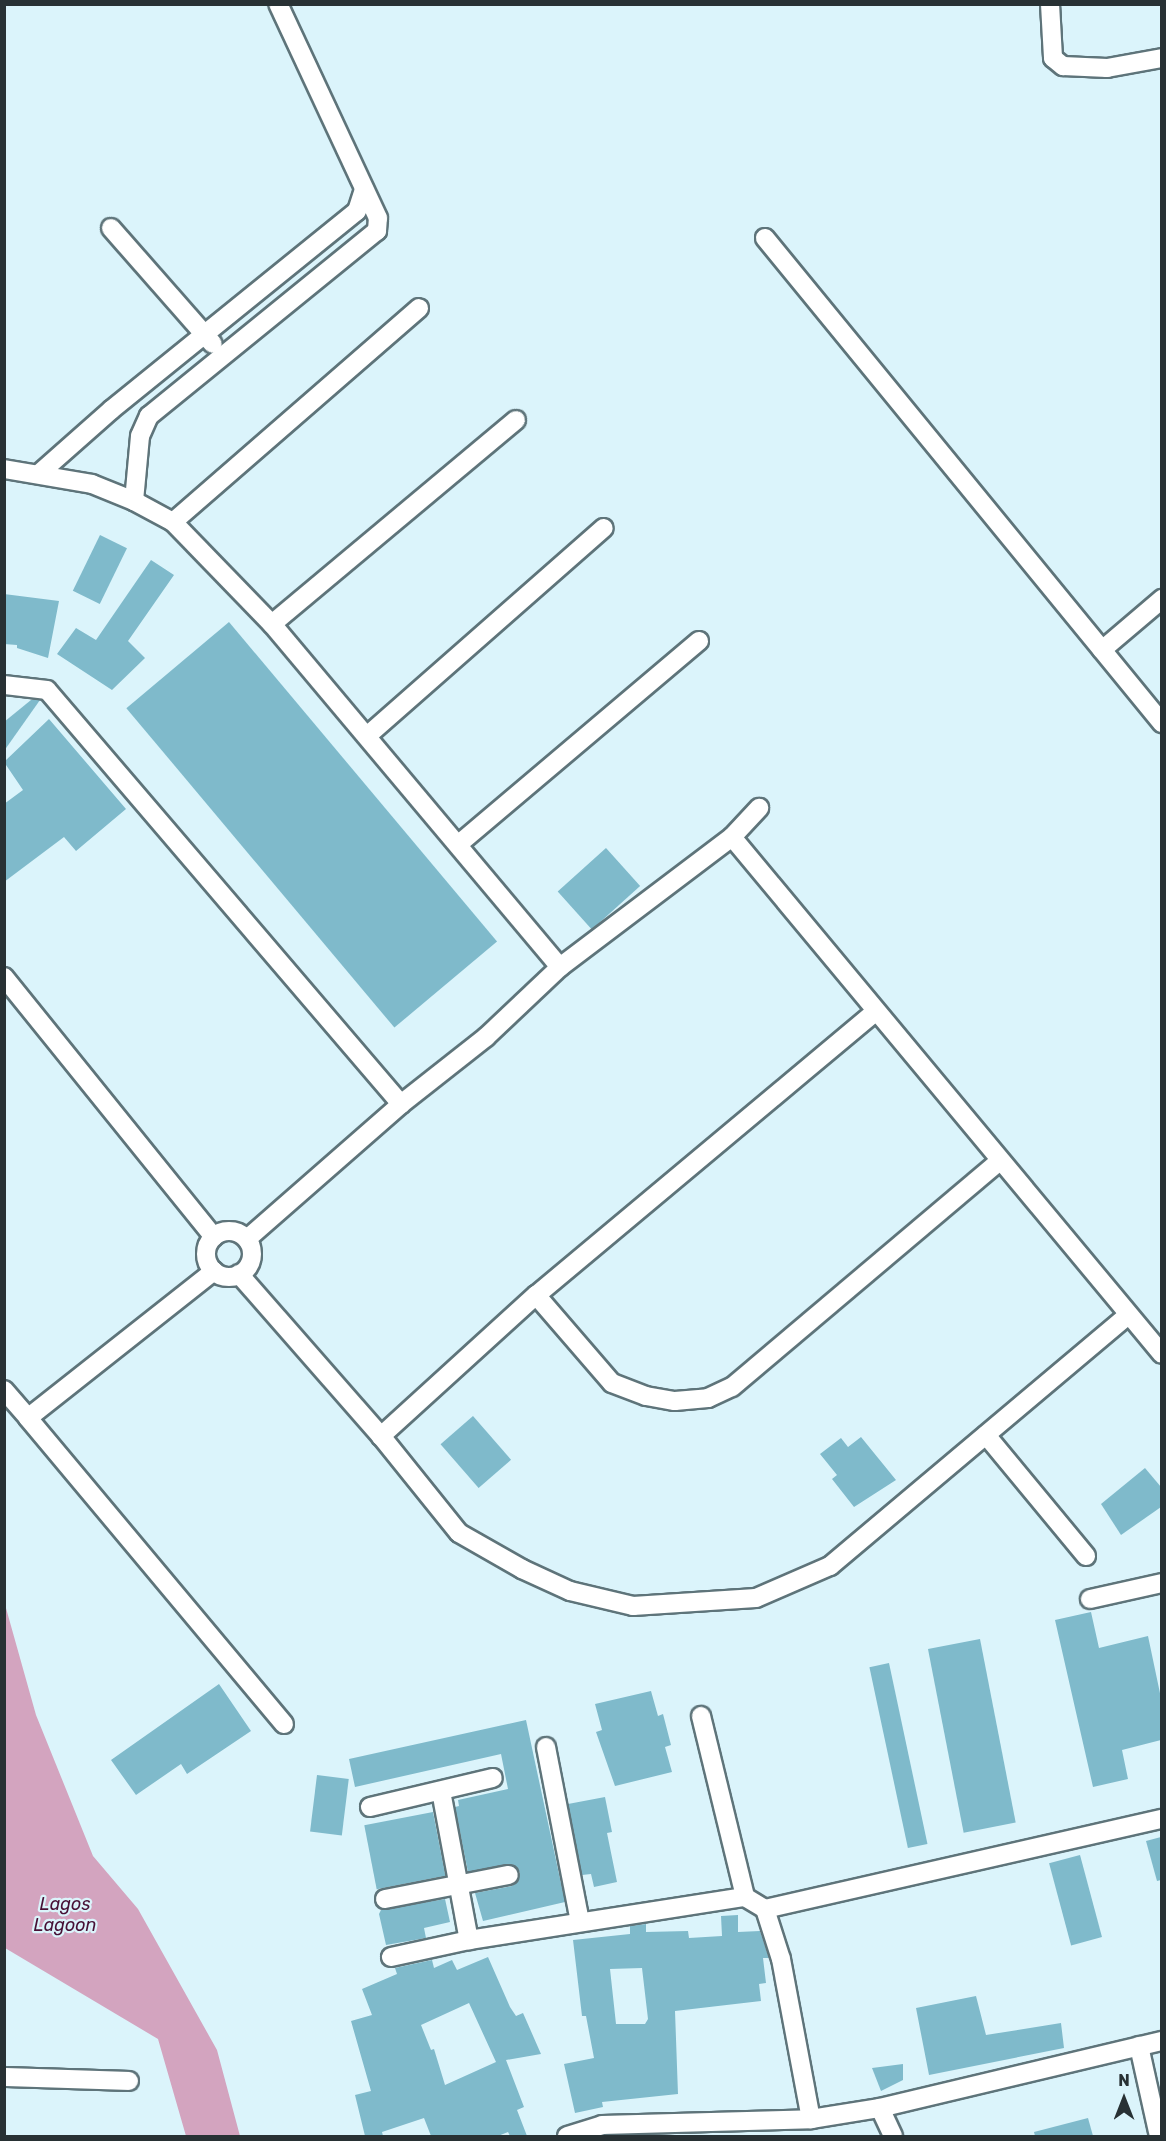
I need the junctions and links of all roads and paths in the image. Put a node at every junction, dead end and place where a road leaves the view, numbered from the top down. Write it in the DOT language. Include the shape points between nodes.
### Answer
graph roads {
  1 [pos="278,4"];
  2 [pos="1050,4"];
  3 [pos="1161,58"];
  4 [pos="364,189"];
  5 [pos="111,228"];
  6 [pos="765,237"];
  7 [pos="305,253"];
  8 [pos="323,273"];
  9 [pos="419,308"];
  10 [pos="205,335"];
  11 [pos="221,355"];
  12 [pos="516,420"];
  13 [pos="4,469"];
  14 [pos="42,472"];
  15 [pos="134,501"];
  16 [pos="173,522"];
  17 [pos="604,528"];
  18 [pos="1161,598"];
  19 [pos="272,624"];
  20 [pos="699,641"];
  21 [pos="1102,650"];
  22 [pos="4,685"];
  23 [pos="1161,723"];
  24 [pos="367,736"];
  25 [pos="759,808"];
  26 [pos="732,837"];
  27 [pos="460,843"];
  28 [pos="560,967"];
  29 [pos="4,977"];
  30 [pos="875,1012"];
  31 [pos="401,1104"];
  32 [pos="999,1161"];
  33 [pos="214,1237"];
  34 [pos="247,1239"];
  35 [pos="214,1271"];
  36 [pos="239,1274"];
  37 [pos="536,1295"];
  38 [pos="1128,1316"];
  39 [pos="1161,1354"];
  40 [pos="4,1390"];
  41 [pos="28,1418"];
  42 [pos="381,1436"];
  43 [pos="986,1436"];
  44 [pos="1086,1556"];
  45 [pos="1161,1583"];
  46 [pos="1090,1599"];
  47 [pos="701,1716"];
  48 [pos="284,1724"];
  49 [pos="546,1746"];
  50 [pos="493,1778"];
  51 [pos="441,1791"];
  52 [pos="370,1807"];
  53 [pos="1161,1819"];
  54 [pos="508,1875"];
  55 [pos="460,1884"];
  56 [pos="745,1897"];
  57 [pos="385,1899"];
  58 [pos="765,1909"];
  59 [pos="580,1922"];
  60 [pos="470,1940"];
  61 [pos="391,1956"];
  62 [pos="1161,2041"];
  63 [pos="1139,2046"];
  64 [pos="4,2077"];
  65 [pos="129,2081"];
  66 [pos="880,2108"];
  67 [pos="811,2119"];
  68 [pos="741,2130"];
  69 [pos="567,2136"];
  70 [pos="893,2136"];
  71 [pos="1159,2136"];
  1 -- 4 [label="street"];
  2 -- 3 [label="street" via="1053,58 1063,66 1107,68"];
  4 -- 7 [label="street" via="357,211"];
  4 -- 8 [label="street" via="378,218 377,231"];
  5 -- 10 [label="street"];
  6 -- 21 [label="street"];
  7 -- 8 [label="street"];
  7 -- 10 [label="street"];
  8 -- 11 [label="street"];
  9 -- 16 [label="street"];
  10 -- 11 [label="street"];
  10 -- 14 [label="street" via="111,410"];
  11 -- 15 [label="street" via="149,416 140,436"];
  12 -- 19 [label="street"];
  13 -- 14 [label="street"];
  14 -- 15 [label="street" via="92,484"];
  15 -- 16 [label="street"];
  16 -- 19 [label="street"];
  17 -- 24 [label="street"];
  18 -- 21 [label="street"];
  19 -- 24 [label="street"];
  20 -- 27 [label="street"];
  21 -- 23 [label="street"];
  22 -- 31 [label="street" via="47,690"];
  24 -- 27 [label="street"];
  25 -- 26 [label="street"];
  26 -- 28 [label="street"];
  26 -- 30 [label="street"];
  27 -- 28 [label="street"];
  28 -- 31 [label="street" via="486,1037"];
  29 -- 33 [label="street"];
  30 -- 32 [label="street"];
  30 -- 37 [label="street"];
  31 -- 34 [label="street"];
  32 -- 37 [label="street" via="732,1387 708,1398 675,1401 646,1396 612,1383"];
  32 -- 38 [label="street"];
  33 -- 34 [label="street" via="231,1231"];
  33 -- 35 [label="street" via="206,1254"];
  34 -- 36 [label="street" via="252,1255 246,1270"];
  35 -- 36 [label="street" via="222,1276"];
  35 -- 41 [label="street"];
  36 -- 42 [label="street"];
  37 -- 42 [label="street"];
  38 -- 39 [label="street"];
  38 -- 43 [label="street"];
  40 -- 41 [label="street"];
  41 -- 48 [label="street"];
  42 -- 43 [label="street" via="459,1533 570,1591 633,1606 756,1598 830,1566"];
  43 -- 44 [label="street"];
  45 -- 46 [label="street"];
  47 -- 56 [label="street"];
  49 -- 59 [label="street"];
  50 -- 51 [label="street"];
  51 -- 52 [label="street"];
  51 -- 55 [label="street"];
  53 -- 58 [label="street"];
  54 -- 55 [label="street"];
  55 -- 57 [label="street"];
  55 -- 60 [label="street"];
  56 -- 58 [label="street"];
  56 -- 59 [label="street"];
  58 -- 67 [label="street" via="781,1959"];
  59 -- 60 [label="street"];
  60 -- 61 [label="street"];
  62 -- 63 [label="street"];
  63 -- 66 [label="street"];
  63 -- 71 [label="street"];
  64 -- 65 [label="street"];
  66 -- 67 [label="street"];
  66 -- 70 [label="street"];
  67 -- 68 [label="street"];
  68 -- 69 [label="street" via="671,2120 613,2124"];
}
